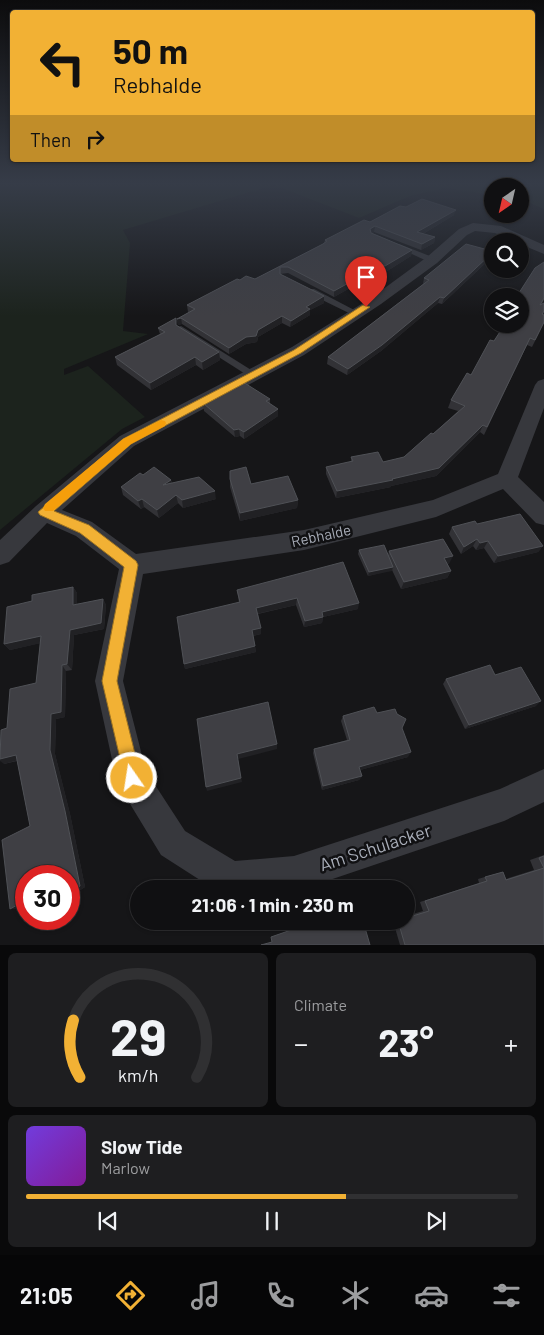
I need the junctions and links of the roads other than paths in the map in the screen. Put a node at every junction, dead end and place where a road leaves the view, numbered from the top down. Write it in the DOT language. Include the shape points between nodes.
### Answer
graph roads {
  1 [pos="473,227"];
  2 [pos="483,227"];
  3 [pos="390,243"];
  4 [pos="544,250"];
  5 [pos="432,260"];
  6 [pos="300,285"];
  7 [pos="356,314"];
  8 [pos="181,329"];
  9 [pos="253,375"];
  10 [pos="544,385"];
  11 [pos="506,479"];
  12 [pos="44,512"];
  13 [pos="544,516"];
  14 [pos="0,555"];
  15 [pos="132,565"];
  16 [pos="544,785"];
  1 -- 5 [label="street"];
  2 -- 4 [label="street"];
  3 -- 5 [label="lane"];
  5 -- 7 [label="street"];
  6 -- 7 [label="lane"];
  7 -- 9 [label="street" via="298,352"];
  8 -- 9 [label="lane"];
  9 -- 12 [label="street" via="127,441"];
  10 -- 11 [label="street"];
  11 -- 13 [label="street"];
  11 -- 15 [label="street, Rebhalde" via="436,508 304,540"];
  12 -- 14 [label="street"];
  12 -- 15 [label="street" via="84,529"];
  15 -- 16 [label="street, Am Schulacker" via="110,681 132,778 173,843 231,879 294,874 504,804"];
}
